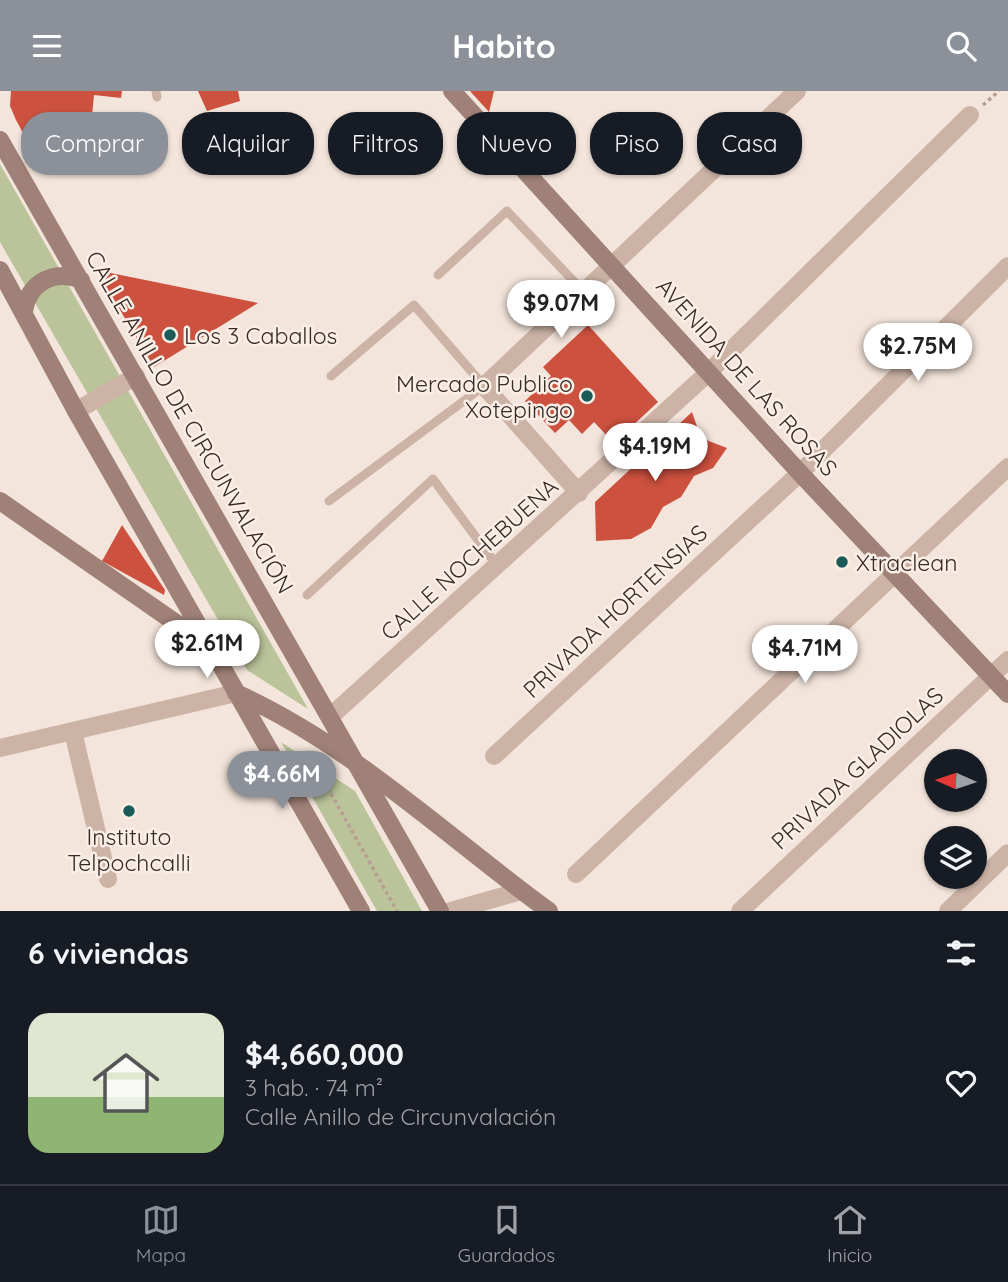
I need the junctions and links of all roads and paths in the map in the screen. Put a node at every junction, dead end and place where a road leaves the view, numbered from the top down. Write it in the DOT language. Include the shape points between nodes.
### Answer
graph roads {
  1 [pos="452,91"];
  2 [pos="797,91"];
  3 [pos="970,115"];
  4 [pos="0,140"];
  5 [pos="611,265"];
  6 [pos="1008,266"];
  7 [pos="0,270"];
  8 [pos="438,275"];
  9 [pos="81,280"];
  10 [pos="584,292"];
  11 [pos="24,311"];
  12 [pos="708,373"];
  13 [pos="136,376"];
  14 [pos="331,376"];
  15 [pos="484,386"];
  16 [pos="76,411"];
  17 [pos="1008,467"];
  18 [pos="800,473"];
  19 [pos="579,493"];
  20 [pos="0,501"];
  21 [pos="329,501"];
  22 [pos="498,567"];
  23 [pos="895,574"];
  24 [pos="307,595"];
  25 [pos="212,648"];
  26 [pos="1008,660"];
  27 [pos="991,676"];
  28 [pos="236,693"];
  29 [pos="1008,694"];
  30 [pos="287,716"];
  31 [pos="331,716"];
  32 [pos="73,732"];
  33 [pos="0,748"];
  34 [pos="494,756"];
  35 [pos="351,758"];
  36 [pos="1008,853"];
  37 [pos="576,874"];
  38 [pos="108,879"];
  39 [pos="521,891"];
  40 [pos="361,911"];
  41 [pos="397,911"];
  42 [pos="440,911"];
  43 [pos="451,911"];
  44 [pos="549,911"];
  45 [pos="740,911"];
  46 [pos="948,911"];
  1 -- 5 [label="street, AVENIDA DE LAS ROSAS"];
  2 -- 5 [label="street"];
  3 -- 12 [label="street, CALLE NOCHEBUENA"];
  4 -- 9 [label="street, CALLE ANILLO DE CIRCUNVALACIÓN"];
  5 -- 10 [label="street"];
  5 -- 12 [label="street, AVENIDA DE LAS ROSAS"];
  6 -- 18 [label="street, PRIVADA HORTENSIAS"];
  7 -- 11 [label="street"];
  8 -- 10 [label="lane" via="507,211"];
  9 -- 11 [label="street" via="63,275 46,279 29,295"];
  9 -- 13 [label="street, CALLE ANILLO DE CIRCUNVALACIÓN"];
  10 -- 15 [label="street"];
  11 -- 16 [label="street"];
  12 -- 18 [label="street, AVENIDA DE LAS ROSAS"];
  12 -- 19 [label="street, CALLE NOCHEBUENA"];
  13 -- 16 [label="street"];
  13 -- 31 [label="street, CALLE ANILLO DE CIRCUNVALACIÓN"];
  14 -- 15 [label="lane" via="414,305"];
  15 -- 19 [label="street"];
  15 -- 21 [label="lane"];
  16 -- 25 [label="street"];
  17 -- 23 [label="street"];
  18 -- 23 [label="street, AVENIDA DE LAS ROSAS"];
  18 -- 34 [label="street, PRIVADA HORTENSIAS"];
  19 -- 22 [label="street, CALLE NOCHEBUENA"];
  20 -- 25 [label="street"];
  22 -- 24 [label="lane" via="433,479"];
  22 -- 31 [label="street, CALLE NOCHEBUENA"];
  23 -- 27 [label="street, AVENIDA DE LAS ROSAS"];
  23 -- 37 [label="street"];
  25 -- 28 [label="street"];
  26 -- 27 [label="street, PRIVADA GLADIOLAS"];
  27 -- 29 [label="street, AVENIDA DE LAS ROSAS"];
  27 -- 45 [label="street, PRIVADA GLADIOLAS"];
  28 -- 30 [label="street"];
  28 -- 32 [label="street"];
  28 -- 40 [label="street"];
  30 -- 35 [label="street"];
  30 -- 41 [label="path"];
  31 -- 35 [label="street, CALLE ANILLO DE CIRCUNVALACIÓN"];
  32 -- 33 [label="street"];
  32 -- 38 [label="street"];
  35 -- 39 [label="street"];
  35 -- 42 [label="street, CALLE ANILLO DE CIRCUNVALACIÓN"];
  36 -- 46 [label="street"];
  39 -- 43 [label="street"];
  39 -- 44 [label="street"];
}
